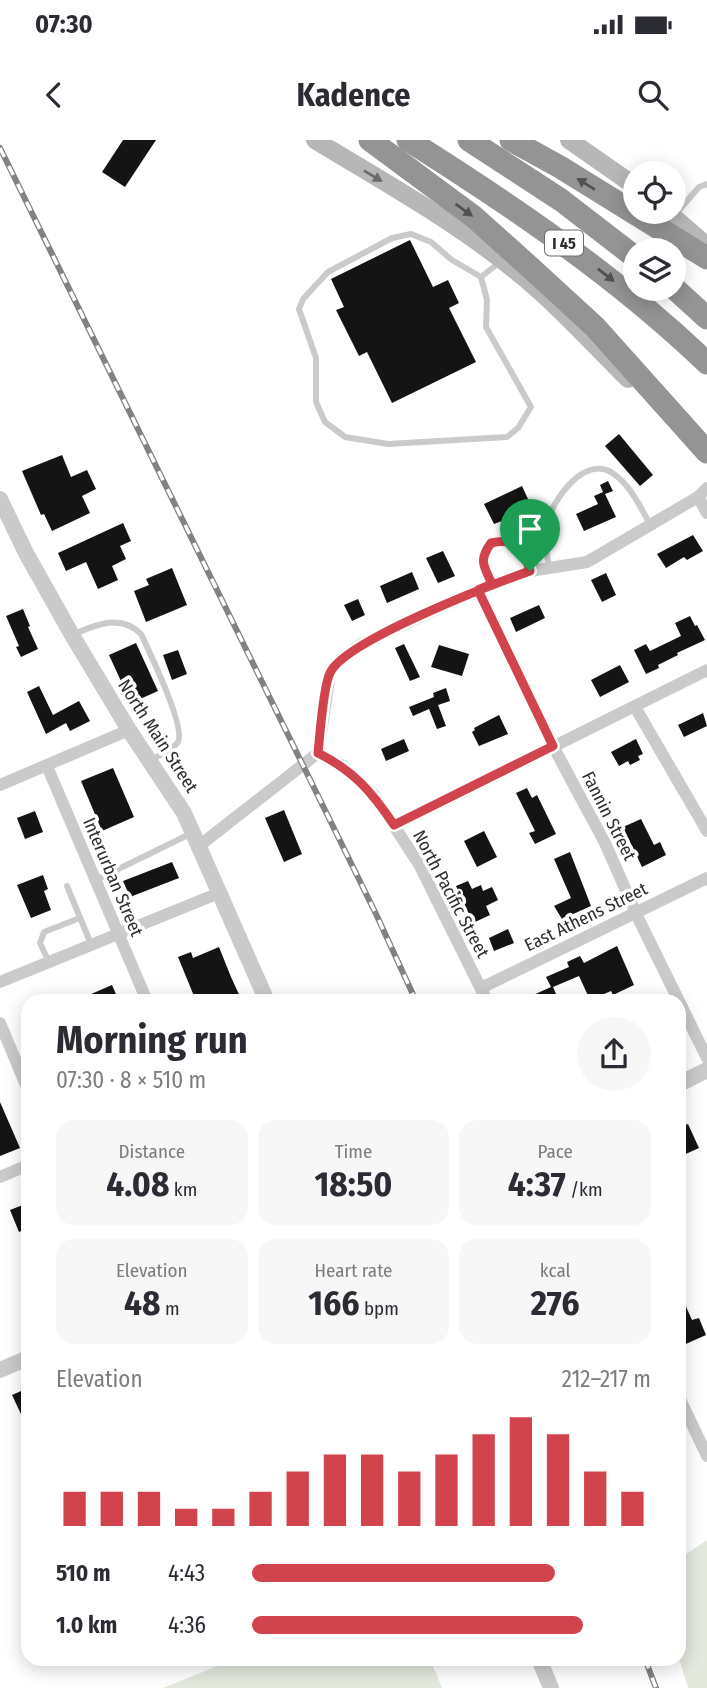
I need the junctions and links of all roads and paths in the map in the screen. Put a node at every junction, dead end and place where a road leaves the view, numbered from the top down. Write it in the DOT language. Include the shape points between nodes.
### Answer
graph roads {
  1 [pos="315,140"];
  2 [pos="370,140"];
  3 [pos="408,140"];
  4 [pos="469,140"];
  5 [pos="511,140"];
  6 [pos="569,140"];
  7 [pos="623,178"];
  8 [pos="707,184"];
  9 [pos="623,197"];
  10 [pos="686,201"];
  11 [pos="673,224"];
  12 [pos="675,224"];
  13 [pos="707,246"];
  14 [pos="623,248"];
  15 [pos="707,258"];
  16 [pos="502,260"];
  17 [pos="481,277"];
  18 [pos="686,299"];
  19 [pos="707,318"];
  20 [pos="707,363"];
  21 [pos="707,454"];
  22 [pos="702,492"];
  23 [pos="0,499"];
  24 [pos="707,513"];
  25 [pos="650,524"];
  26 [pos="550,568"];
  27 [pos="530,571"];
  28 [pos="492,584"];
  29 [pos="478,590"];
  30 [pos="72,635"];
  31 [pos="707,670"];
  32 [pos="635,707"];
  33 [pos="129,730"];
  34 [pos="553,746"];
  35 [pos="318,753"];
  36 [pos="149,761"];
  37 [pos="47,766"];
  38 [pos="0,785"];
  39 [pos="394,825"];
  40 [pos="707,831"];
  41 [pos="196,839"];
  42 [pos="707,878"];
  43 [pos="96,880"];
  44 [pos="67,886"];
  45 [pos="219,893"];
  46 [pos="635,913"];
  47 [pos="80,918"];
  48 [pos="118,934"];
  49 [pos="92,946"];
  50 [pos="49,963"];
  51 [pos="0,982"];
  52 [pos="481,988"];
  53 [pos="144,994"];
  54 [pos="264,994"];
  55 [pos="484,994"];
  56 [pos="675,994"];
  57 [pos="686,1016"];
  58 [pos="0,1023"];
  59 [pos="707,1058"];
  60 [pos="707,1070"];
  61 [pos="21,1073"];
  62 [pos="686,1080"];
  63 [pos="21,1168"];
  64 [pos="0,1177"];
  65 [pos="21,1361"];
  66 [pos="0,1370"];
  67 [pos="686,1412"];
  68 [pos="707,1456"];
  69 [pos="542,1666"];
  70 [pos="551,1688"];
  1 -- 16 [label="main road, one-way"];
  2 -- 21 [label="highway, one-way" via="474,217 595,327"];
  3 -- 20 [label="highway, I 45, one-way" via="560,240"];
  4 -- 14 [label="highway, I 45"];
  9 -- 5 [label="highway, one-way"];
  6 -- 7 [label="main road"];
  8 -- 10 [label="lane"];
  11 -- 15 [label="highway"];
  12 -- 13 [label="main road"];
  16 -- 17 [label="lane"];
  16 -- 21 [label="main road" via="559,308 672,425"];
  17 -- 17 [label="lane" via="431,242 411,234 392,238 328,272 299,309 316,358 316,402 326,422 345,437 388,444 507,436 518,428 531,407 486,327 487,300"];
  18 -- 19 [label="highway"];
  22 -- 24 [label="street"];
  22 -- 25 [label="street"];
  23 -- 30 [label="street, North Main Street"];
  25 -- 26 [label="street" via="587,562"];
  25 -- 26 [label="lane" via="631,490 610,472 591,470 564,490 553,505 545,537"];
  26 -- 27 [label="street"];
  27 -- 28 [label="street"];
  27 -- 28 [label="lane" via="526,555 514,543 491,543 483,562"];
  28 -- 29 [label="street"];
  29 -- 34 [label="street, Fannin Street"];
  29 -- 35 [label="street" via="361,644 341,659 330,673"];
  30 -- 33 [label="street, North Main Street"];
  30 -- 36 [label="lane" via="108,622 128,625 141,634 180,734 176,745"];
  31 -- 32 [label="street"];
  32 -- 34 [label="street"];
  32 -- 40 [label="street"];
  33 -- 36 [label="street, North Main Street"];
  33 -- 37 [label="street"];
  34 -- 39 [label="street"];
  34 -- 46 [label="street, Fannin Street" via="605,843"];
  35 -- 39 [label="street, North Pacific Street" via="342,765 374,794"];
  35 -- 41 [label="street"];
  36 -- 41 [label="street, North Main Street"];
  37 -- 38 [label="street"];
  37 -- 43 [label="street, Interurban Street"];
  39 -- 52 [label="street, North Pacific Street" via="420,866"];
  41 -- 43 [label="lane"];
  41 -- 45 [label="street, North Main Street"];
  42 -- 46 [label="street, East Athens Street"];
  43 -- 48 [label="street, Interurban Street"];
  44 -- 47 [label="lane"];
  45 -- 48 [label="street"];
  45 -- 54 [label="street, North Main Street"];
  46 -- 52 [label="street, East Athens Street"];
  46 -- 56 [label="street, Fannin Street"];
  47 -- 49 [label="lane"];
  47 -- 50 [label="lane" via="44,932 40,943"];
  48 -- 49 [label="street"];
  48 -- 53 [label="street, Interurban Street"];
  49 -- 50 [label="street"];
  50 -- 51 [label="street"];
  52 -- 55 [label="street, North Pacific Street"];
  57 -- 59 [label="street, Fannin Street"];
  58 -- 61 [label="street"];
  60 -- 62 [label="street"];
  63 -- 64 [label="street"];
  65 -- 66 [label="street"];
  67 -- 68 [label="street"];
  69 -- 70 [label="street"];
}
